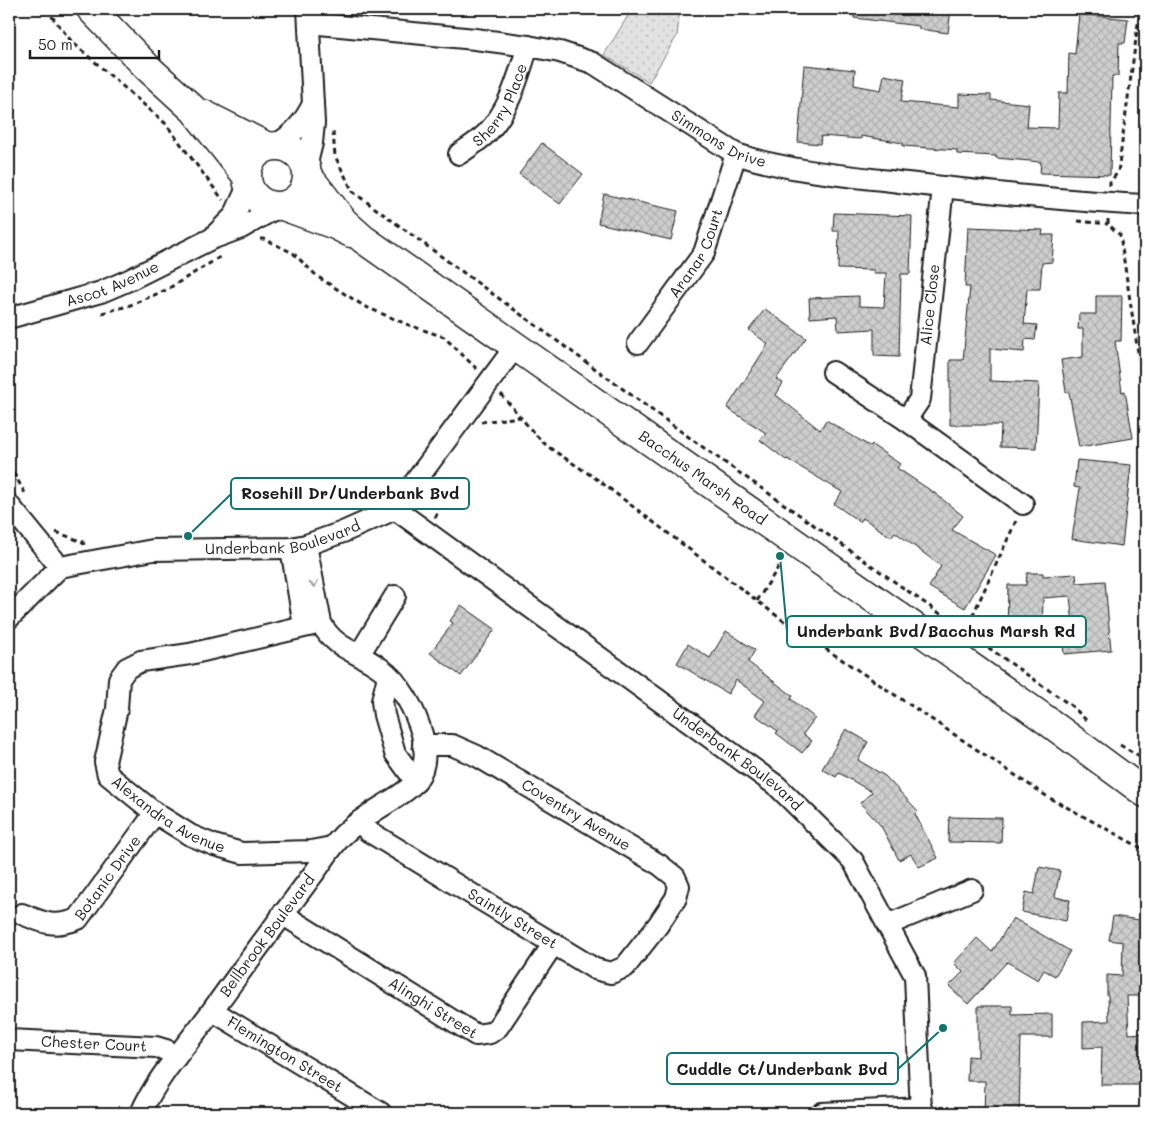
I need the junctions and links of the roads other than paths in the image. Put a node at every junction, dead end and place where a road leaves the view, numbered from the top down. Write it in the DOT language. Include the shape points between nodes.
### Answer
graph roads {
  1 [pos="91,9"];
  2 [pos="309,16"];
  3 [pos="528,46"];
  4 [pos="313,104"];
  5 [pos="194,110"];
  6 [pos="272,147"];
  7 [pos="458,154"];
  8 [pos="736,154"];
  9 [pos="307,172"];
  10 [pos="247,180"];
  11 [pos="942,187"];
  12 [pos="1145,205"];
  13 [pos="280,207"];
  14 [pos="238,222"];
  15 [pos="364,239"];
  16 [pos="9,318"];
  17 [pos="638,344"];
  18 [pos="516,348"];
  19 [pos="833,372"];
  20 [pos="906,420"];
  21 [pos="9,504"];
  22 [pos="1023,504"];
  23 [pos="394,509"];
  24 [pos="298,547"];
  25 [pos="60,567"];
  26 [pos="395,596"];
  27 [pos="9,618"];
  28 [pos="313,625"];
  29 [pos="359,655"];
  30 [pos="388,676"];
  31 [pos="1042,717"];
  32 [pos="423,745"];
  33 [pos="1145,773"];
  34 [pos="416,782"];
  35 [pos="1145,793"];
  36 [pos="155,813"];
  37 [pos="360,821"];
  38 [pos="332,846"];
  39 [pos="972,890"];
  40 [pos="22,914"];
  41 [pos="282,914"];
  42 [pos="658,925"];
  43 [pos="887,925"];
  44 [pos="554,943"];
  45 [pos="212,1011"];
  46 [pos="9,1040"];
  47 [pos="176,1057"];
  48 [pos="148,1110"];
  49 [pos="922,1110"];
  50 [pos="381,1113"];
  51 [pos="822,1113"];
  1 -- 5 [label="main road"];
  2 -- 3 [label="street, Simmons Drive"];
  2 -- 4 [label="street"];
  3 -- 7 [label="street, Sherry Place" via="514,89 500,116 486,134"];
  3 -- 8 [label="street, Simmons Drive" via="593,63"];
  4 -- 6 [label="street" via="306,120"];
  4 -- 9 [label="street" via="314,122"];
  5 -- 6 [label="main road"];
  5 -- 10 [label="main road"];
  6 -- 9 [label="main road" via="294,151 302,158"];
  6 -- 10 [label="main road" via="260,151 253,158 248,166"];
  8 -- 11 [label="street, Simmons Drive" via="819,172"];
  8 -- 17 [label="street, Aranar Court" via="704,253"];
  9 -- 13 [label="main road" via="306,187 301,196"];
  9 -- 15 [label="main road, Bacchus Marsh Road" via="344,222"];
  10 -- 13 [label="main road" via="252,194 259,201"];
  10 -- 14 [label="street"];
  11 -- 12 [label="street, Simmons Drive"];
  11 -- 20 [label="street, Alice Close" via="920,399"];
  13 -- 14 [label="street"];
  13 -- 15 [label="main road, Bacchus Marsh Road" via="335,225"];
  14 -- 16 [label="street, Ascot Avenue" via="211,239 101,292"];
  15 -- 18 [label="main road, Bacchus Marsh Road"];
  18 -- 23 [label="street, Underbank Boulevard"];
  18 -- 31 [label="main road, Bacchus Marsh Road"];
  19 -- 20 [label="street"];
  20 -- 22 [label="street"];
  21 -- 25 [label="street"];
  23 -- 24 [label="street, Underbank Boulevard" via="344,532"];
  23 -- 43 [label="street, Underbank Boulevard" via="777,786 853,861"];
  24 -- 25 [label="street, Underbank Boulevard" via="153,550"];
  24 -- 28 [label="street"];
  25 -- 27 [label="street"];
  26 -- 29 [label="street"];
  28 -- 29 [label="street"];
  28 -- 36 [label="street, Alexandra Avenue" via="190,654 141,661 127,668 120,679 105,762 108,775"];
  29 -- 30 [label="street"];
  30 -- 32 [label="street" via="407,698"];
  30 -- 34 [label="street" via="382,701 384,715 395,753"];
  31 -- 33 [label="main road, Bacchus Marsh Road"];
  31 -- 35 [label="main road, Bacchus Marsh Road"];
  32 -- 34 [label="street" via="425,763"];
  32 -- 42 [label="street, Coventry Avenue" via="452,746 477,756 660,865 675,877 679,886 676,898"];
  34 -- 37 [label="street, Bellbrook Boulevard"];
  36 -- 38 [label="street, Alexandra Avenue" via="190,835 242,853 311,851"];
  36 -- 40 [label="street, Botanic Drive" via="78,919 64,924 46,924"];
  37 -- 38 [label="street, Bellbrook Boulevard"];
  37 -- 44 [label="street, Saintly Street" via="368,830"];
  38 -- 41 [label="street, Bellbrook Boulevard"];
  39 -- 43 [label="street"];
  41 -- 44 [label="street, Alinghi Street" via="476,1035 490,1033 498,1027"];
  41 -- 45 [label="street, Bellbrook Boulevard"];
  42 -- 44 [label="street, Saintly Street" via="625,967 611,973 595,969"];
  43 -- 49 [label="street, Underbank Boulevard" via="915,976"];
  45 -- 47 [label="street, Bellbrook Boulevard"];
  45 -- 50 [label="street, Flemington Street"];
  46 -- 47 [label="street, Chester Court" via="156,1047"];
  47 -- 48 [label="street, Bellbrook Boulevard"];
  49 -- 51 [label="street"];
}
